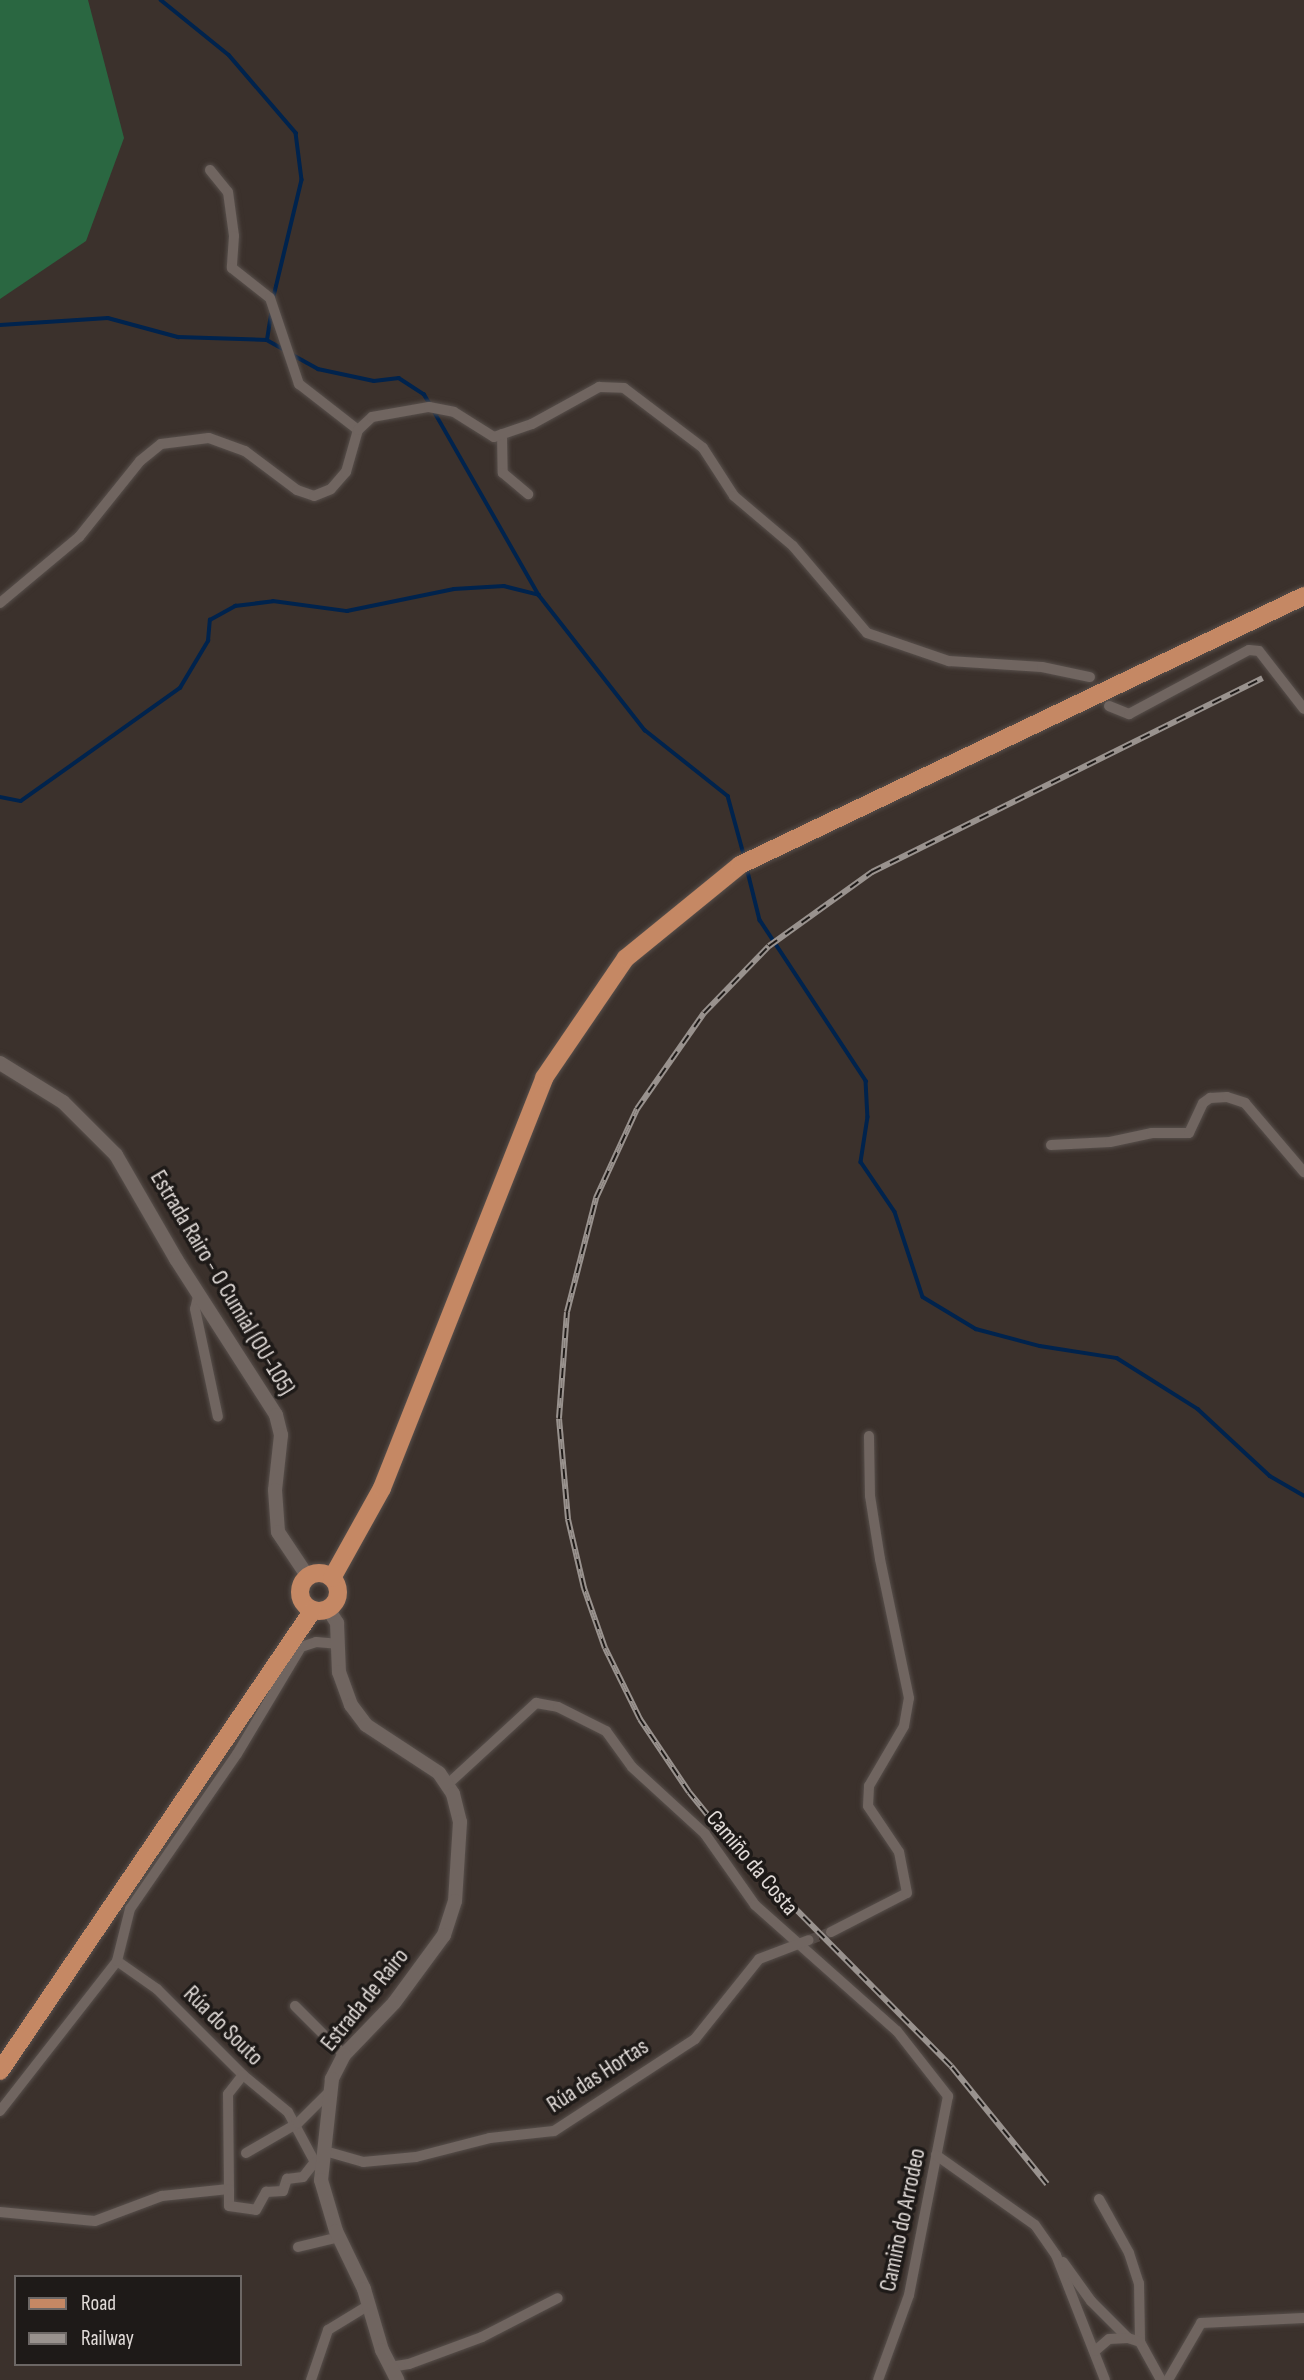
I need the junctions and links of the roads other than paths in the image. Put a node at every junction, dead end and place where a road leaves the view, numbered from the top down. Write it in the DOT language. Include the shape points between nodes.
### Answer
graph roads {
  1 [pos="209,170"];
  2 [pos="358,430"];
  3 [pos="502,434"];
  4 [pos="527,494"];
  5 [pos="1304,596"];
  6 [pos="0,603"];
  7 [pos="1090,677"];
  8 [pos="1109,706"];
  9 [pos="1304,709"];
  10 [pos="0,1063"];
  11 [pos="1051,1146"];
  12 [pos="1304,1172"];
  13 [pos="198,1293"];
  14 [pos="218,1417"];
  15 [pos="869,1436"];
  16 [pos="308,1577"];
  17 [pos="332,1578"];
  18 [pos="320,1610"];
  19 [pos="338,1644"];
  20 [pos="448,1784"];
  21 [pos="831,1932"];
  22 [pos="809,1940"];
  23 [pos="795,1945"];
  24 [pos="117,1961"];
  25 [pos="295,2006"];
  26 [pos="344,2055"];
  27 [pos="928,2069"];
  28 [pos="0,2071"];
  29 [pos="243,2075"];
  30 [pos="331,2090"];
  31 [pos="0,2111"];
  32 [pos="298,2123"];
  33 [pos="325,2151"];
  34 [pos="246,2153"];
  35 [pos="936,2155"];
  36 [pos="318,2167"];
  37 [pos="229,2189"];
  38 [pos="1099,2199"];
  39 [pos="0,2212"];
  40 [pos="339,2237"];
  41 [pos="298,2247"];
  42 [pos="1056,2255"];
  43 [pos="558,2298"];
  44 [pos="369,2305"];
  45 [pos="1304,2318"];
  46 [pos="1128,2337"];
  47 [pos="1140,2342"];
  48 [pos="1095,2351"];
  49 [pos="393,2373"];
  50 [pos="311,2380"];
  51 [pos="878,2380"];
  52 [pos="1105,2380"];
  53 [pos="1161,2380"];
  54 [pos="1168,2380"];
  1 -- 2 [label="street" via="228,192 234,236 232,268 270,298 299,384"];
  2 -- 3 [label="street" via="372,417 429,407 454,412 494,437"];
  2 -- 6 [label="street" via="345,472 331,489 314,496 297,491 245,451 209,438 161,444 140,461 86,530"];
  3 -- 4 [label="street" via="503,473"];
  3 -- 7 [label="street" via="532,424 582,393 599,387 624,388 703,448 734,496 793,546 867,633 949,661 1042,667"];
  5 -- 17 [label="main road" via="740,865 626,958 544,1077 382,1488"];
  8 -- 9 [label="street" via="1129,715 1249,650 1259,651"];
  10 -- 13 [label="street, Estrada Rairo - O Cumial (OU-105)" via="71,1108 116,1155"];
  11 -- 12 [label="street" via="1189,1133 1203,1103 1227,1097 1245,1103"];
  13 -- 14 [label="street" via="195,1310"];
  13 -- 16 [label="street, Estrada Rairo - O Cumial (OU-105)" via="275,1415 281,1435 275,1490 278,1532"];
  15 -- 21 [label="street" via="870,1496 909,1698 904,1726 869,1786 868,1807 900,1852 907,1893"];
  16 -- 17 [label="main road" via="320,1573"];
  16 -- 18 [label="main road" via="300,1595"];
  17 -- 18 [label="main road" via="337,1599"];
  18 -- 19 [label="street" via="337,1623"];
  18 -- 28 [label="main road"];
  19 -- 20 [label="street" via="341,1681 356,1713"];
  19 -- 24 [label="street" via="316,1642 300,1647 237,1755 130,1909"];
  20 -- 23 [label="street, Camiño da Costa" via="536,1703 558,1707 606,1731 632,1767 705,1834 740,1887"];
  20 -- 26 [label="street, Estrada de Rairo" via="460,1822 449,1924 394,2003"];
  22 -- 23 [label="street, Rúa das Hortas"];
  23 -- 27 [label="street, Camiño da Costa" via="897,2031"];
  23 -- 33 [label="street, Rúa das Hortas" via="759,1959 695,2039 554,2130 490,2138 416,2157 363,2162"];
  24 -- 29 [label="street, Rúa do Souto" via="157,1989"];
  24 -- 31 [label="street"];
  25 -- 26 [label="street"];
  26 -- 30 [label="street, Estrada de Rairo"];
  27 -- 35 [label="street, Camiño do Arrodeo" via="948,2096"];
  29 -- 32 [label="street, Rúa do Souto"];
  29 -- 37 [label="street" via="228,2094"];
  30 -- 32 [label="street"];
  30 -- 33 [label="street, Estrada de Rairo"];
  32 -- 34 [label="street"];
  32 -- 36 [label="street"];
  33 -- 36 [label="street, Estrada de Rairo"];
  35 -- 42 [label="street" via="1035,2225"];
  35 -- 51 [label="street, Camiño do Arrodeo" via="907,2303"];
  36 -- 37 [label="street" via="303,2177 287,2179 283,2192 266,2192 256,2210 229,2206"];
  36 -- 40 [label="street, Estrada de Rairo"];
  37 -- 39 [label="street" via="162,2196 94,2221"];
  38 -- 47 [label="street" via="1129,2253 1139,2283"];
  40 -- 41 [label="street"];
  40 -- 44 [label="street, Estrada de Rairo"];
  42 -- 46 [label="street"];
  42 -- 48 [label="street"];
  43 -- 49 [label="street" via="481,2337"];
  44 -- 49 [label="street, Estrada de Rairo"];
  44 -- 50 [label="street" via="328,2330"];
  45 -- 54 [label="street" via="1201,2323"];
  46 -- 47 [label="street"];
  46 -- 48 [label="street" via="1110,2339"];
  47 -- 53 [label="street"];
  48 -- 52 [label="street"];
}
